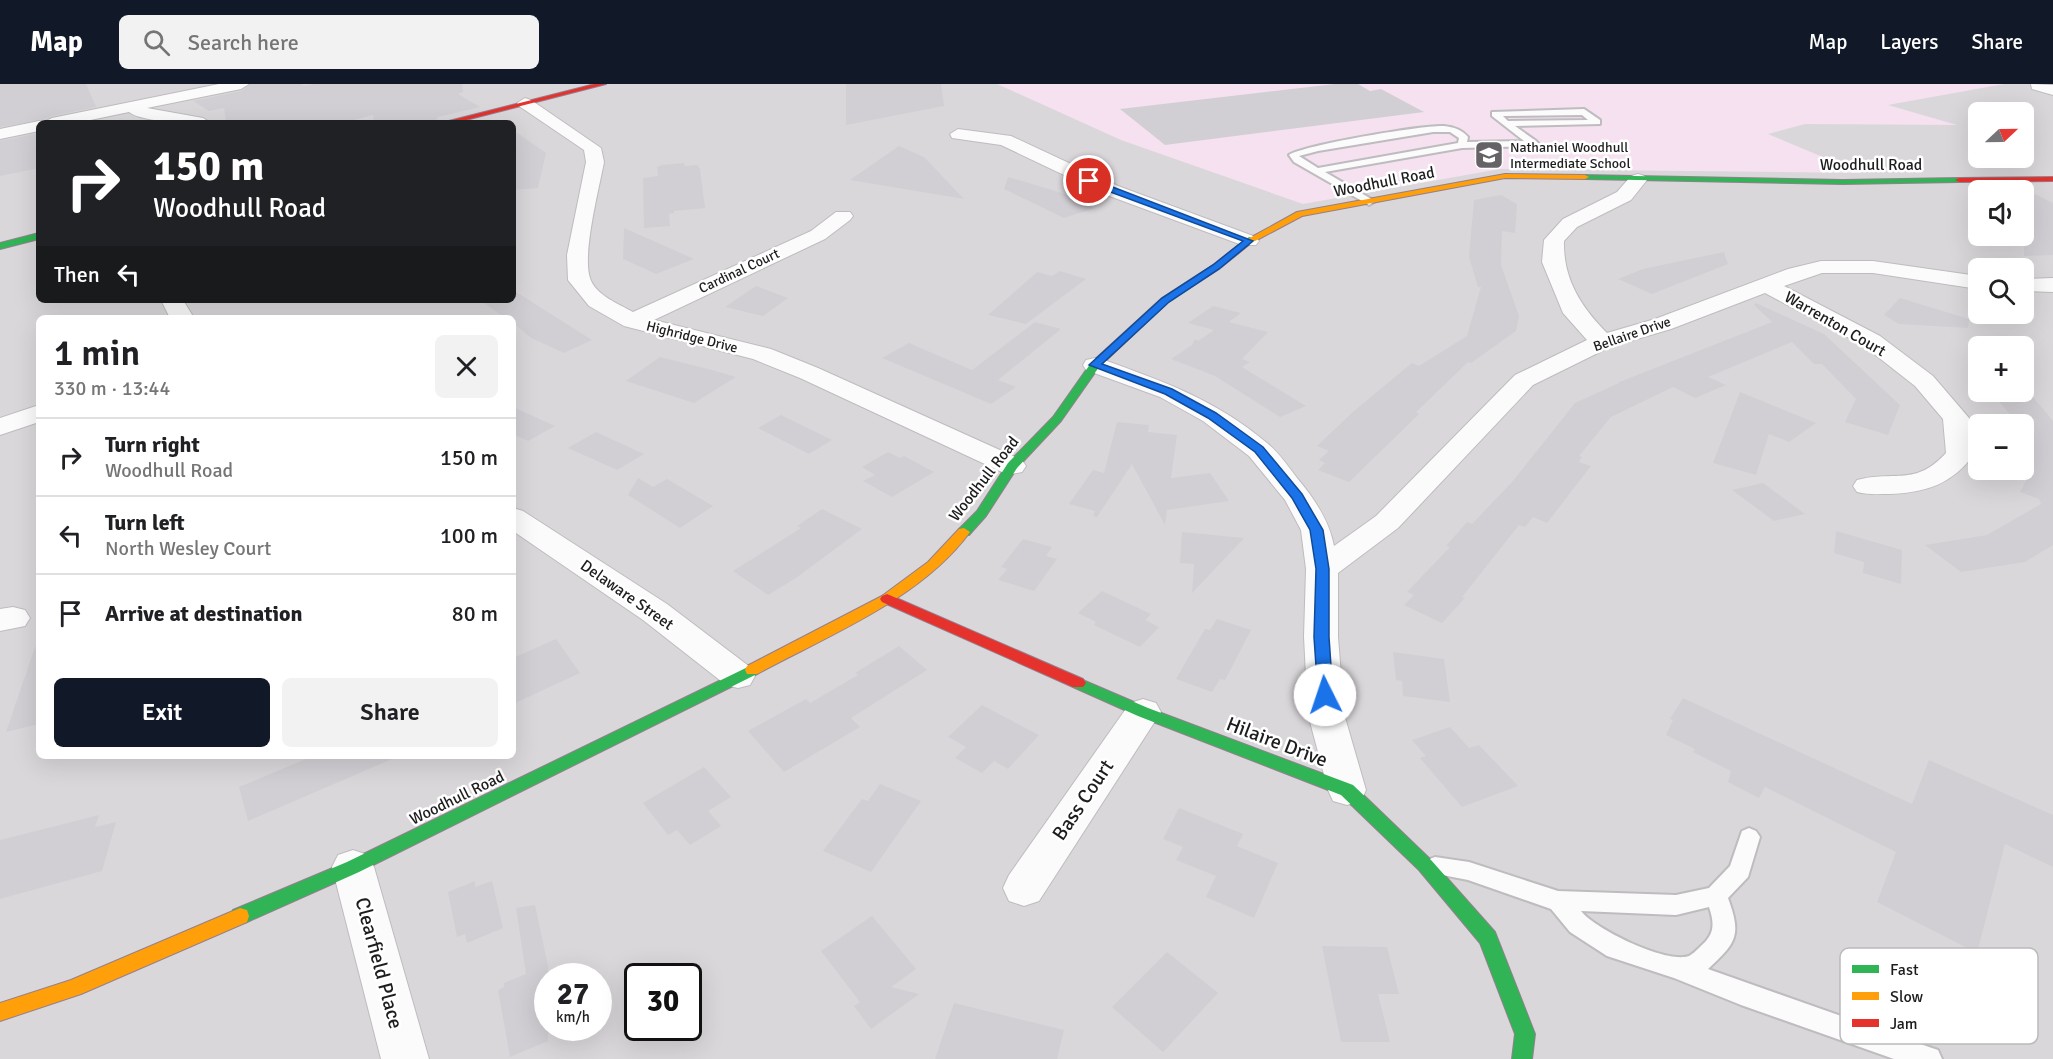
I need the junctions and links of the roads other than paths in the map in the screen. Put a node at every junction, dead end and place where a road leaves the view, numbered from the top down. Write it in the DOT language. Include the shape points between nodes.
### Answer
graph roads {
  1 [pos="240,84"];
  2 [pos="603,84"];
  3 [pos="2037,86"];
  4 [pos="2053,90"];
  5 [pos="525,103"];
  6 [pos="124,107"];
  7 [pos="66,120"];
  8 [pos="188,120"];
  9 [pos="457,120"];
  10 [pos="1506,124"];
  11 [pos="36,127"];
  12 [pos="0,134"];
  13 [pos="958,134"];
  14 [pos="1462,144"];
  15 [pos="1317,171"];
  16 [pos="2053,179"];
  17 [pos="1638,180"];
  18 [pos="1369,202"];
  19 [pos="843,216"];
  20 [pos="36,237"];
  21 [pos="1249,241"];
  22 [pos="0,246"];
  23 [pos="1968,281"];
  24 [pos="1766,285"];
  25 [pos="2034,285"];
  26 [pos="2053,285"];
  27 [pos="632,321"];
  28 [pos="1602,342"];
  29 [pos="1095,365"];
  30 [pos="36,414"];
  31 [pos="0,427"];
  32 [pos="1012,466"];
  33 [pos="1867,486"];
  34 [pos="516,519"];
  35 [pos="1322,569"];
  36 [pos="887,599"];
  37 [pos="738,676"];
  38 [pos="1143,712"];
  39 [pos="1347,790"];
  40 [pos="1749,837"];
  41 [pos="1425,865"];
  42 [pos="353,867"];
  43 [pos="1024,888"];
  44 [pos="1716,896"];
  45 [pos="1558,901"];
  46 [pos="1677,968"];
  47 [pos="0,1012"];
  48 [pos="1840,1028"];
  49 [pos="1886,1044"];
  50 [pos="405,1059"];
  51 [pos="1522,1059"];
  52 [pos="1929,1059"];
  1 -- 6 [label="street"];
  2 -- 5 [label="street"];
  3 -- 4 [label="street"];
  5 -- 9 [label="street"];
  5 -- 27 [label="street, Highridge Drive" via="592,148 595,162 577,255 579,280 597,301"];
  6 -- 7 [label="street"];
  6 -- 8 [label="street"];
  10 -- 10 [label="lane" via="1586,122 1597,122 1584,112 1495,114"];
  10 -- 14 [label="lane" via="1533,143"];
  11 -- 12 [label="street"];
  13 -- 21 [label="street" via="1005,140 1111,190"];
  14 -- 15 [label="lane"];
  14 -- 15 [label="lane" via="1464,137 1448,128 1294,155"];
  15 -- 18 [label="lane"];
  16 -- 17 [label="street, Woodhull Road"];
  17 -- 18 [label="street, Woodhull Road" via="1505,176"];
  17 -- 28 [label="street" via="1624,196 1570,223 1554,240 1553,262 1574,313"];
  18 -- 21 [label="street, Woodhull Road" via="1300,214"];
  19 -- 27 [label="street, Cardinal Court" via="818,235"];
  20 -- 22 [label="street"];
  21 -- 29 [label="street, Woodhull Road" via="1165,300"];
  23 -- 24 [label="street, Bellaire Drive" via="1873,267 1821,267"];
  24 -- 28 [label="street, Bellaire Drive" via="1663,324"];
  24 -- 33 [label="street, Warrenton Court" via="1872,342 1924,381 1956,418 1960,454 1948,470 1928,482"];
  25 -- 26 [label="street"];
  27 -- 32 [label="street, Highridge Drive" via="762,354"];
  28 -- 35 [label="street, Bellaire Drive" via="1524,380 1387,522"];
  29 -- 32 [label="street, Woodhull Road" via="1057,419"];
  29 -- 35 [label="street" via="1168,392 1212,415 1259,450 1298,497 1316,530"];
  30 -- 31 [label="street"];
  32 -- 36 [label="street, Woodhull Road" via="982,513 933,565"];
  34 -- 37 [label="street, Delaware Street" via="655,612"];
  35 -- 39 [label="street" via="1326,714"];
  36 -- 37 [label="street, Woodhull Road"];
  36 -- 38 [label="street, Hilaire Drive"];
  37 -- 42 [label="street, Woodhull Road"];
  38 -- 39 [label="street, Hilaire Drive"];
  38 -- 43 [label="street, Bass Court"];
  39 -- 41 [label="street, Hilaire Drive"];
  40 -- 44 [label="lane" via="1740,870"];
  41 -- 45 [label="lane" via="1469,871"];
  41 -- 51 [label="street, Hilaire Drive" via="1488,938 1524,1034"];
  42 -- 47 [label="street, Woodhull Road" via="74,988"];
  42 -- 50 [label="street, Clearfield Place"];
  44 -- 45 [label="lane" via="1676,904"];
  44 -- 46 [label="lane" via="1725,921 1721,942 1695,966"];
  45 -- 46 [label="lane" via="1578,925 1616,950"];
  46 -- 48 [label="lane"];
  49 -- 52 [label="lane"];
}
